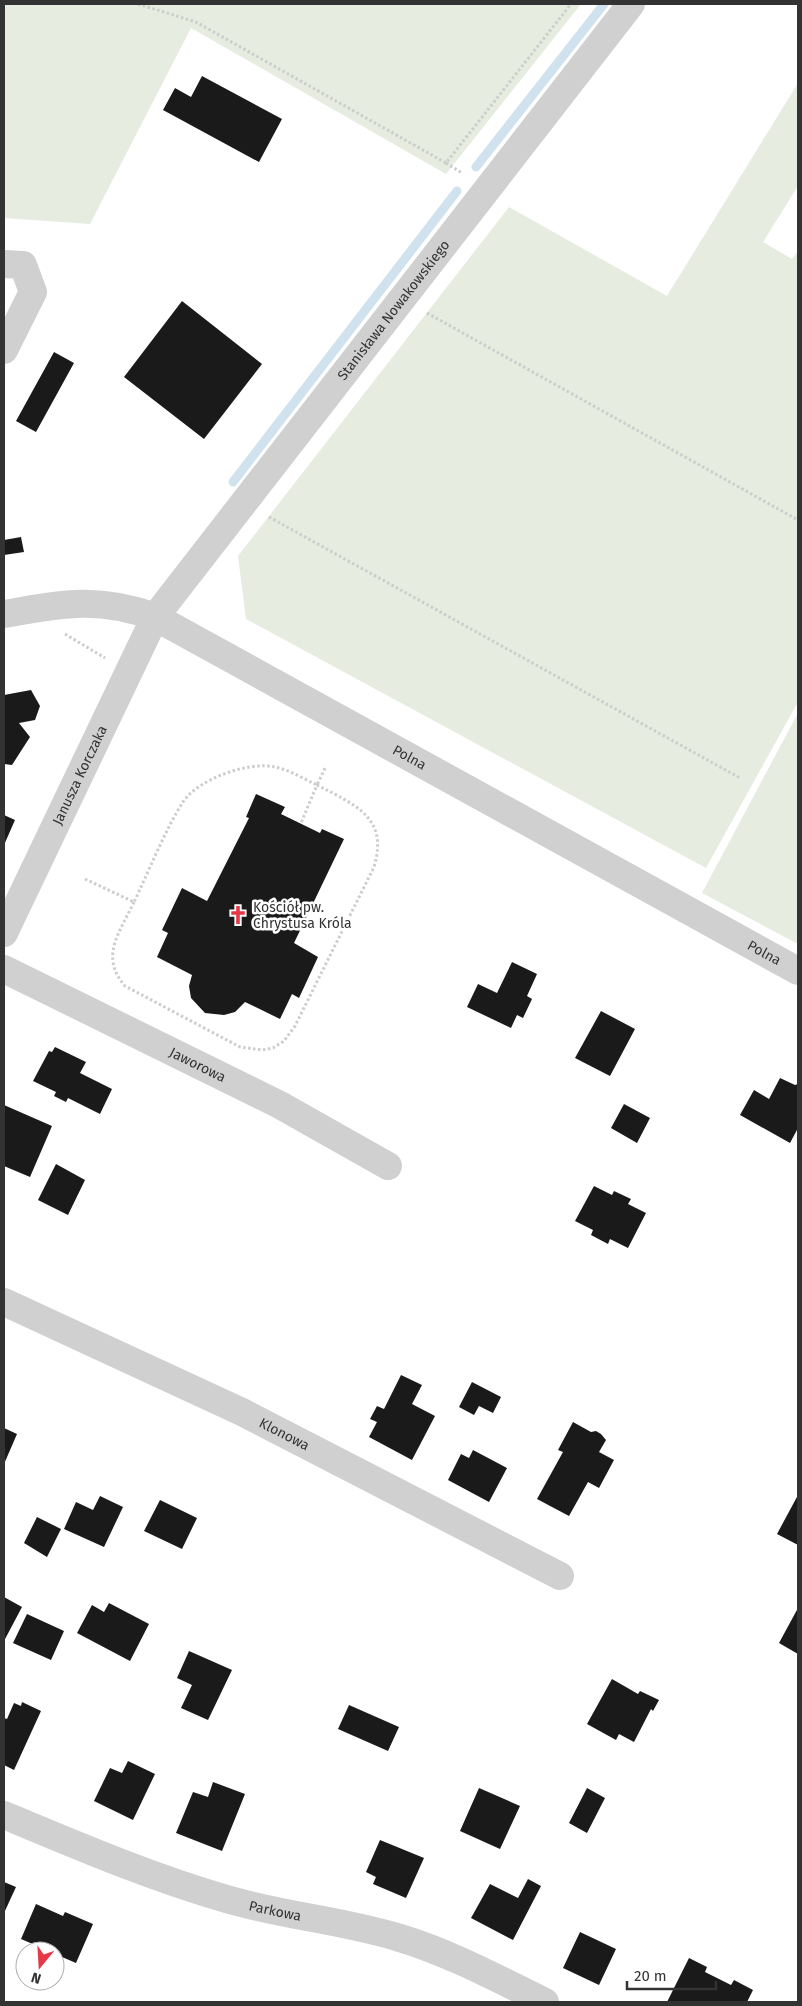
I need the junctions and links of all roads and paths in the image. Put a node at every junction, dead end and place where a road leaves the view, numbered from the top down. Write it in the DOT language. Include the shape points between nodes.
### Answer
graph roads {
  1 [pos="138,4"];
  2 [pos="571,4"];
  3 [pos="631,4"];
  4 [pos="4,264"];
  5 [pos="402,300"];
  6 [pos="4,350"];
  7 [pos="242,502"];
  8 [pos="798,520"];
  9 [pos="4,614"];
  10 [pos="155,616"];
  11 [pos="61,632"];
  12 [pos="106,658"];
  13 [pos="326,766"];
  14 [pos="740,778"];
  15 [pos="318,785"];
  16 [pos="301,823"];
  17 [pos="86,879"];
  18 [pos="134,902"];
  19 [pos="4,933"];
  20 [pos="4,969"];
  21 [pos="798,971"];
  22 [pos="388,1166"];
  23 [pos="4,1302"];
  24 [pos="560,1576"];
  25 [pos="4,1815"];
  26 [pos="545,2002"];
  1 -- 2 [label="path" via="196,22 446,163"];
  3 -- 5 [label="street, Stanisława Nowakowskiego"];
  4 -- 6 [label="street" via="23,265 33,292"];
  5 -- 7 [label="street, Stanisława Nowakowskiego"];
  5 -- 8 [label="path"];
  7 -- 10 [label="street, Stanisława Nowakowskiego"];
  7 -- 14 [label="path"];
  9 -- 10 [label="street, Polna" via="88,602 115,605"];
  10 -- 19 [label="street, Janusza Korczaka"];
  10 -- 21 [label="street, Polna"];
  11 -- 12 [label="path"];
  13 -- 15 [label="path"];
  15 -- 16 [label="path"];
  15 -- 18 [label="path" via="288,771 258,766 239,769 198,788 183,801"];
  15 -- 18 [label="path" via="358,807 376,828 379,852 295,1026 284,1041 273,1048 240,1047 125,986 111,958"];
  17 -- 18 [label="path"];
  20 -- 22 [label="street, Jaworowa" via="280,1105"];
  23 -- 24 [label="street, Klonowa" via="242,1412"];
  25 -- 26 [label="street, Parkowa" via="214,1895 366,1929 433,1949"];
}
